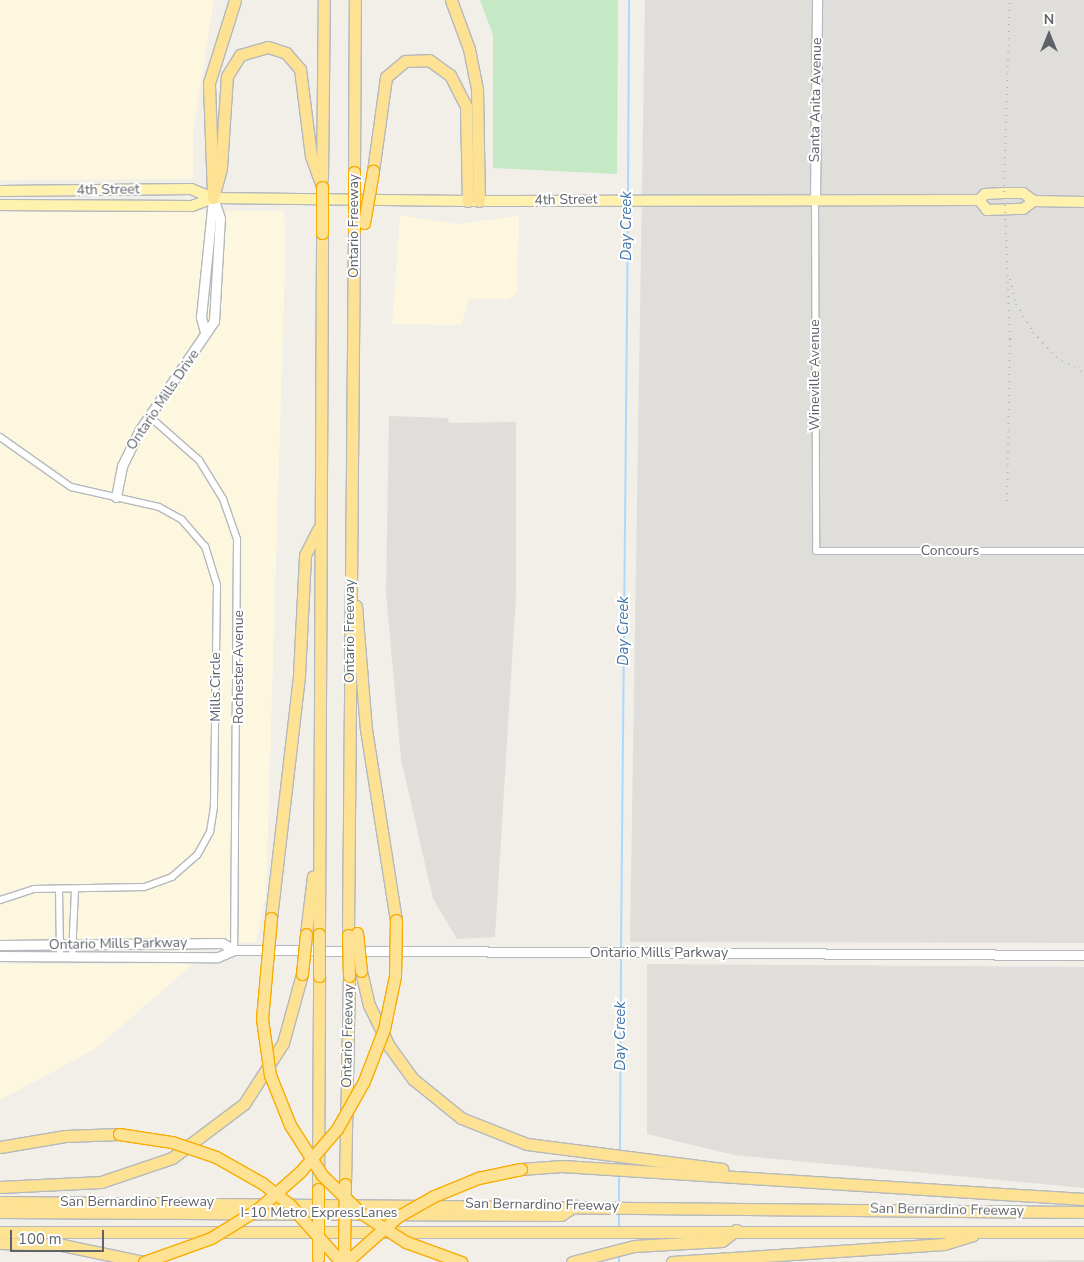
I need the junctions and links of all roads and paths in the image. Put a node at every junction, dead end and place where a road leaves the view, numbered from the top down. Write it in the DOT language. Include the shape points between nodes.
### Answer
graph roads {
  1 [pos="235,0"];
  2 [pos="324,0"];
  3 [pos="355,0"];
  4 [pos="451,0"];
  5 [pos="817,0"];
  6 [pos="319,170"];
  7 [pos="0,191"];
  8 [pos="214,198"];
  9 [pos="815,200"];
  10 [pos="979,200"];
  11 [pos="474,201"];
  12 [pos="1034,202"];
  13 [pos="1084,202"];
  14 [pos="0,205"];
  15 [pos="359,226"];
  16 [pos="150,417"];
  17 [pos="0,437"];
  18 [pos="116,497"];
  19 [pos="319,525"];
  20 [pos="816,551"];
  21 [pos="1084,551"];
  22 [pos="350,552"];
  23 [pos="318,832"];
  24 [pos="59,889"];
  25 [pos="74,889"];
  26 [pos="0,900"];
  27 [pos="352,934"];
  28 [pos="0,945"];
  29 [pos="60,945"];
  30 [pos="73,945"];
  31 [pos="234,950"];
  32 [pos="1084,955"];
  33 [pos="0,956"];
  34 [pos="60,956"];
  35 [pos="72,956"];
  36 [pos="0,1148"];
  37 [pos="821,1182"];
  38 [pos="0,1187"];
  39 [pos="1084,1199"];
  40 [pos="0,1202"];
  41 [pos="575,1206"];
  42 [pos="0,1212"];
  43 [pos="1084,1212"];
  44 [pos="737,1230"];
  45 [pos="984,1231"];
  46 [pos="0,1232"];
  47 [pos="1084,1232"];
  48 [pos="0,1243"];
  49 [pos="318,1260"];
  50 [pos="344,1260"];
  51 [pos="144,1262"];
  52 [pos="461,1262"];
  53 [pos="572,1262"];
  54 [pos="672,1262"];
  55 [pos="677,1262"];
  1 -- 8 [label="highway" via="209,83"];
  2 -- 6 [label="highway, Ontario Freeway"];
  3 -- 15 [label="highway, Ontario Freeway, bridge" via="354,172"];
  4 -- 11 [label="highway" via="469,49 477,89"];
  5 -- 9 [label="main road, Santa Anita Avenue"];
  6 -- 8 [label="highway" via="300,69 286,53 255,48 240,55 227,76 221,168"];
  6 -- 19 [label="highway, Ontario Freeway, bridge" via="322,187"];
  7 -- 8 [label="main road, 4th Street" via="191,189"];
  8 -- 11 [label="main road, 4th Street"];
  8 -- 14 [label="main road, 4th Street" via="192,206"];
  8 -- 16 [label="main road, Ontario Mills Drive" via="220,218 218,297 214,321"];
  9 -- 10 [label="main road, 4th Street"];
  9 -- 11 [label="main road, 4th Street"];
  9 -- 20 [label="street, Wineville Avenue"];
  10 -- 12 [label="main road, 4th Street" via="985,194 1023,194"];
  10 -- 12 [label="main road, 4th Street" via="987,210 1023,209"];
  11 -- 15 [label="highway, bridge" via="466,107 450,75 429,60 405,61 386,77 373,171"];
  12 -- 13 [label="main road, 4th Street"];
  15 -- 22 [label="highway, Ontario Freeway" via="354,281"];
  16 -- 18 [label="main road, Ontario Mills Drive" via="128,452"];
  16 -- 31 [label="street, Rochester Avenue" via="181,442 209,473 228,508 237,539"];
  17 -- 18 [label="street, Mills Circle" via="71,486"];
  18 -- 25 [label="street, Mills Circle" via="176,516 195,532 212,562 216,585 213,815 197,855 172,877 135,888"];
  19 -- 23 [label="highway, Ontario Freeway"];
  19 -- 52 [label="highway, bridge" via="305,555 298,675 271,918 264,1038 270,1075 290,1125 322,1175 361,1213 406,1242"];
  20 -- 21 [label="street, Concours"];
  22 -- 27 [label="highway, Ontario Freeway" via="348,875"];
  22 -- 51 [label="highway, bridge" via="366,729 396,920 395,976 384,1029 364,1081 337,1129 300,1172 258,1209 211,1238"];
  23 -- 38 [label="highway, bridge" via="302,974 283,1043 244,1104 172,1158 101,1182"];
  23 -- 49 [label="highway, Ontario Freeway, bridge"];
  24 -- 25 [label="street, Mills Circle"];
  24 -- 26 [label="street, Mills Circle" via="23,890"];
  24 -- 29 [label="street"];
  25 -- 30 [label="street"];
  27 -- 37 [label="highway, bridge" via="369,1005 389,1046 413,1079 441,1105 477,1127 512,1140"];
  27 -- 50 [label="highway, Ontario Freeway, bridge"];
  28 -- 29 [label="main road, Ontario Mills Parkway"];
  29 -- 30 [label="main road, Ontario Mills Parkway"];
  29 -- 34 [label="street"];
  30 -- 31 [label="main road, Ontario Mills Parkway" via="222,943"];
  30 -- 35 [label="street"];
  31 -- 32 [label="main road, Ontario Mills Parkway"];
  31 -- 35 [label="main road, Ontario Mills Parkway" via="218,956"];
  33 -- 34 [label="main road, Ontario Mills Parkway"];
  34 -- 35 [label="main road, Ontario Mills Parkway"];
  36 -- 50 [label="highway, bridge" via="65,1136 120,1134 172,1142 207,1154 262,1183 290,1205"];
  37 -- 39 [label="highway"];
  37 -- 50 [label="highway, bridge" via="600,1168 521,1169 478,1178 434,1196 382,1228"];
  40 -- 41 [label="highway, San Bernardino Freeway"];
  41 -- 42 [label="highway, I-10 Metro ExpressLanes" via="561,1215"];
  41 -- 43 [label="highway, San Bernardino Freeway"];
  44 -- 45 [label="highway, San Bernardino Freeway"];
  44 -- 46 [label="highway, San Bernardino Freeway"];
  44 -- 53 [label="highway" via="722,1241 634,1246"];
  45 -- 47 [label="highway, San Bernardino Freeway"];
  45 -- 55 [label="highway" via="944,1244"];
  48 -- 51 [label="highway" via="62,1245"];
  54 -- 55 [label="highway"];
}
